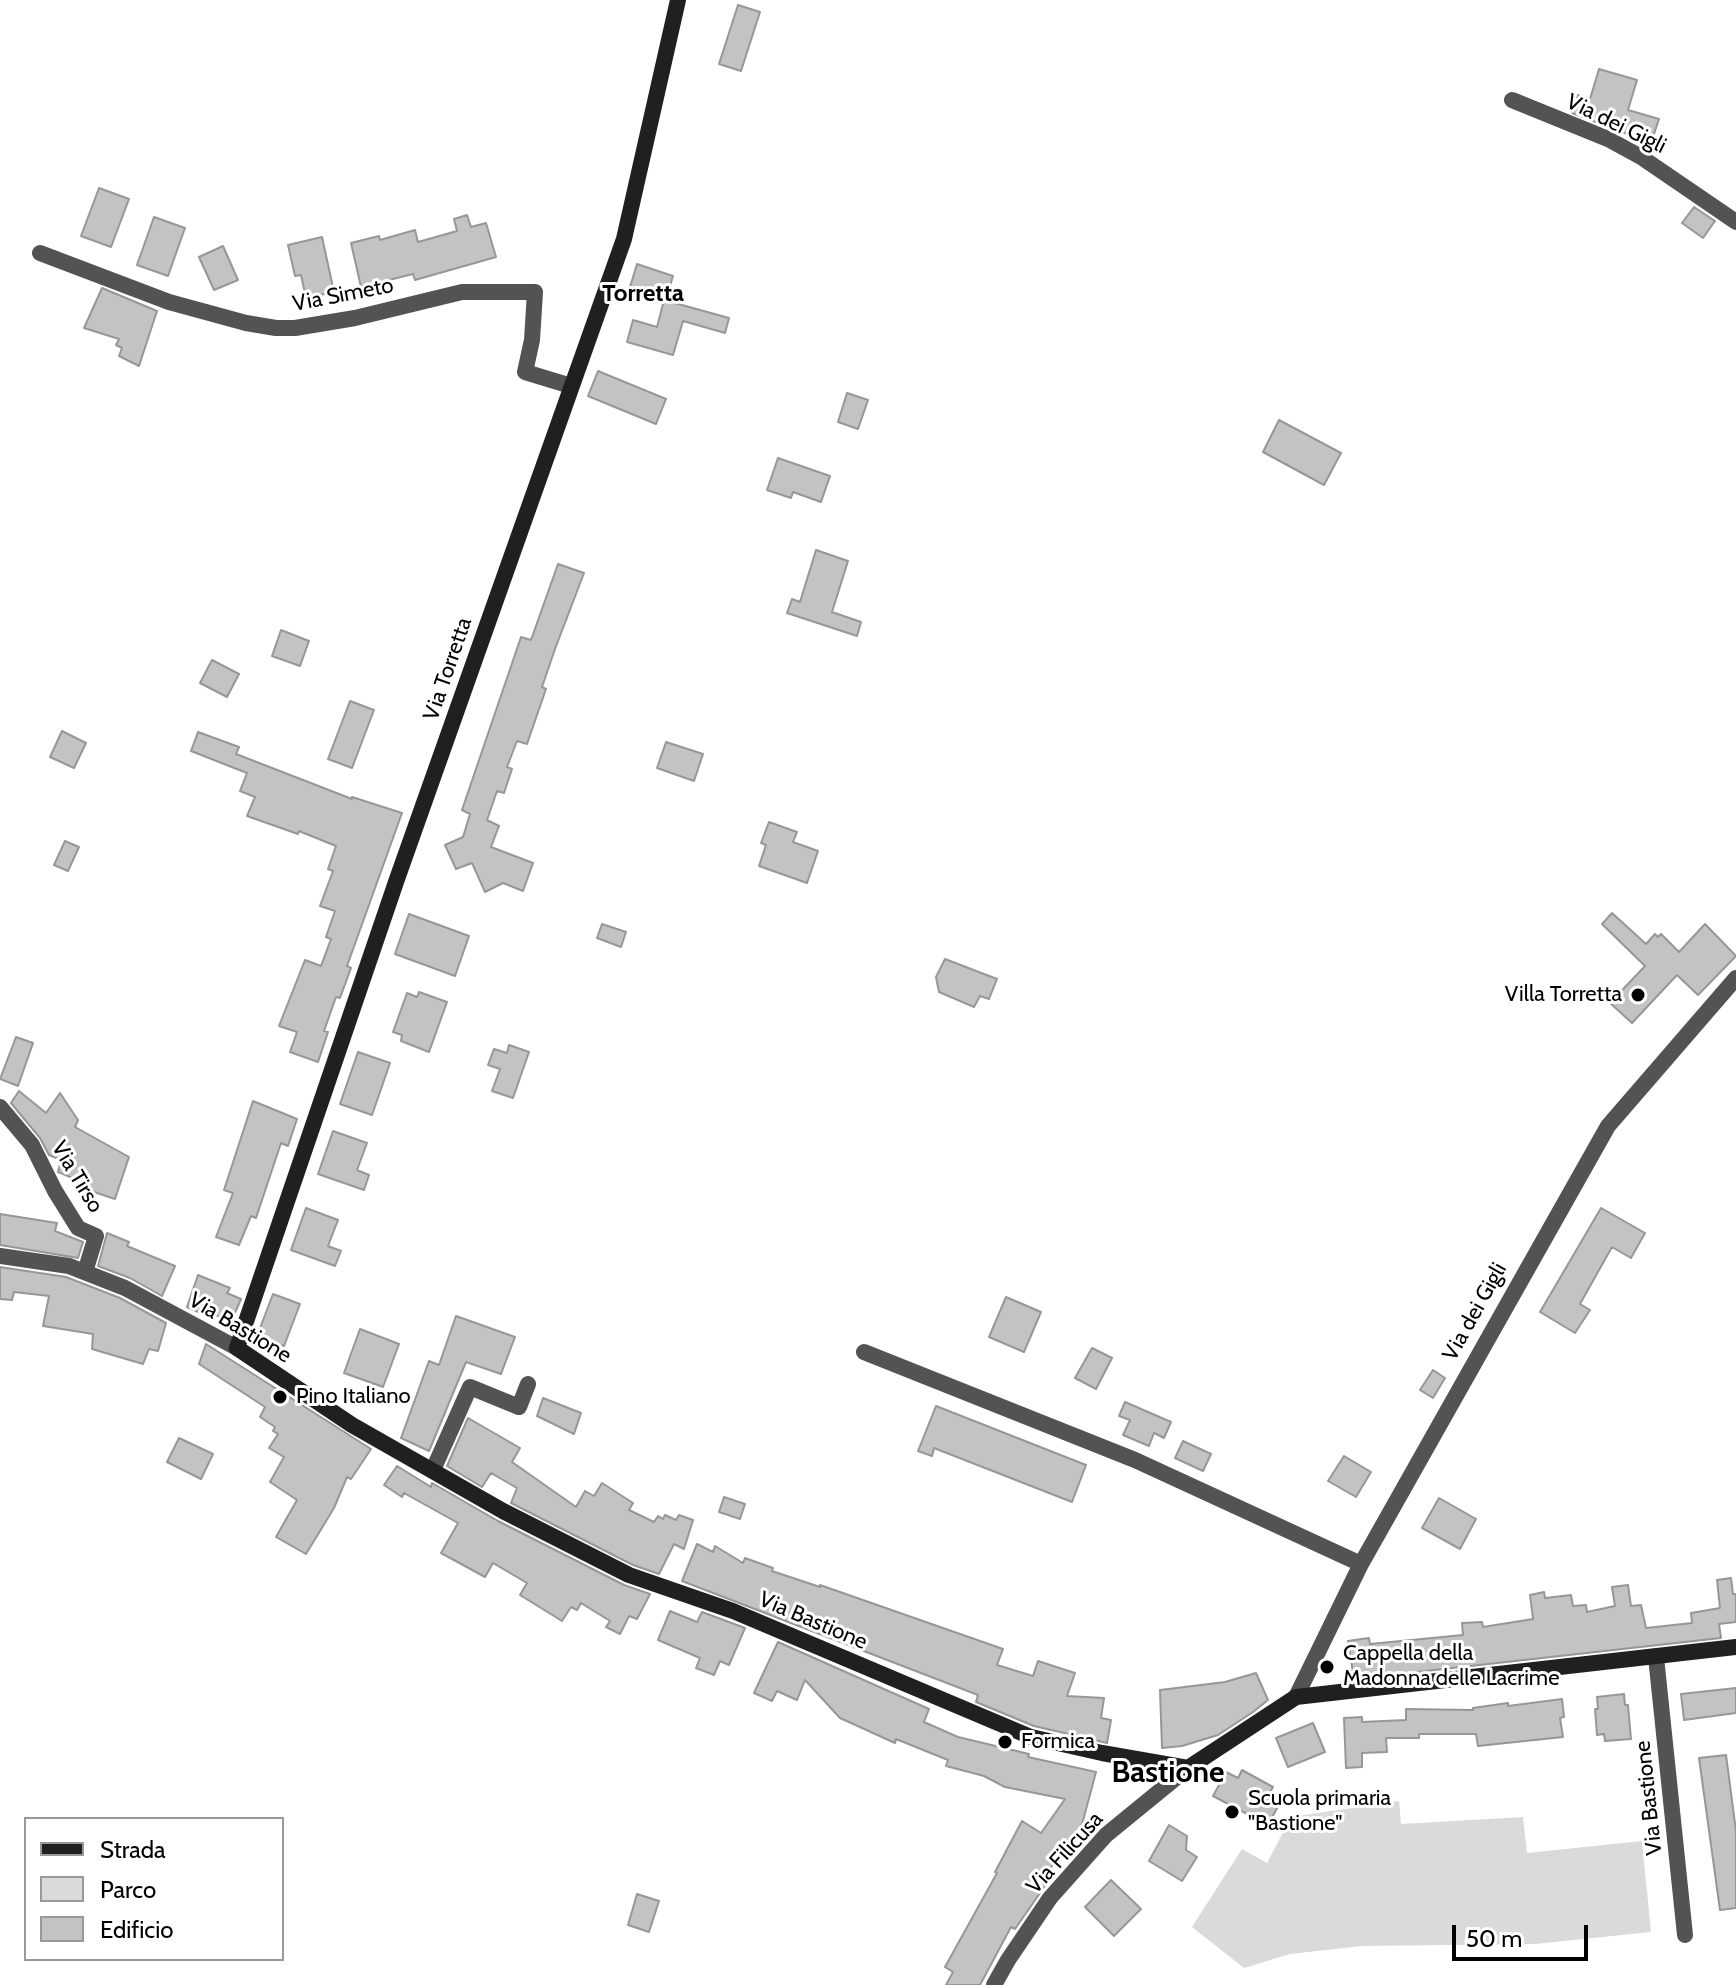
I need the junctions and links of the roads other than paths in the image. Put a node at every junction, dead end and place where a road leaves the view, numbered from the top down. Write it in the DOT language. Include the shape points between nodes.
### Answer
graph roads {
  1 [pos="678,0"];
  2 [pos="1512,100"];
  3 [pos="1736,222"];
  4 [pos="40,253"];
  5 [pos="571,386"];
  6 [pos="1736,978"];
  7 [pos="0,1107"];
  8 [pos="0,1256"];
  9 [pos="85,1272"];
  10 [pos="237,1348"];
  11 [pos="864,1352"];
  12 [pos="528,1384"];
  13 [pos="433,1470"];
  14 [pos="1361,1564"];
  15 [pos="1736,1647"];
  16 [pos="1656,1657"];
  17 [pos="1296,1697"];
  18 [pos="1188,1768"];
  19 [pos="1685,1935"];
  20 [pos="994,1985"];
  1 -- 5 [label="street, Via Torretta" via="624,239"];
  2 -- 3 [label="street, Via dei Gigli" via="1608,139"];
  4 -- 5 [label="street, Via Simeto" via="169,302 276,328 355,318 462,292 535,292 525,372"];
  5 -- 10 [label="street, Via Torretta"];
  6 -- 14 [label="street, Via dei Gigli" via="1608,1126"];
  7 -- 9 [label="street, Via Tirso" via="32,1145 78,1228 96,1236"];
  8 -- 9 [label="street, Via Bastione"];
  9 -- 10 [label="street, Via Bastione"];
  10 -- 13 [label="street, Via Bastione" via="352,1425"];
  11 -- 14 [label="street" via="1135,1460"];
  12 -- 13 [label="street" via="519,1407 470,1387"];
  13 -- 18 [label="street, Via Bastione" via="629,1575 733,1611 1031,1737"];
  14 -- 17 [label="street, Via dei Gigli"];
  15 -- 16 [label="street"];
  16 -- 17 [label="street"];
  16 -- 19 [label="street, Via Bastione"];
  17 -- 18 [label="street"];
  18 -- 20 [label="street, Via Filicusa" via="1106,1835 1050,1898"];
}
